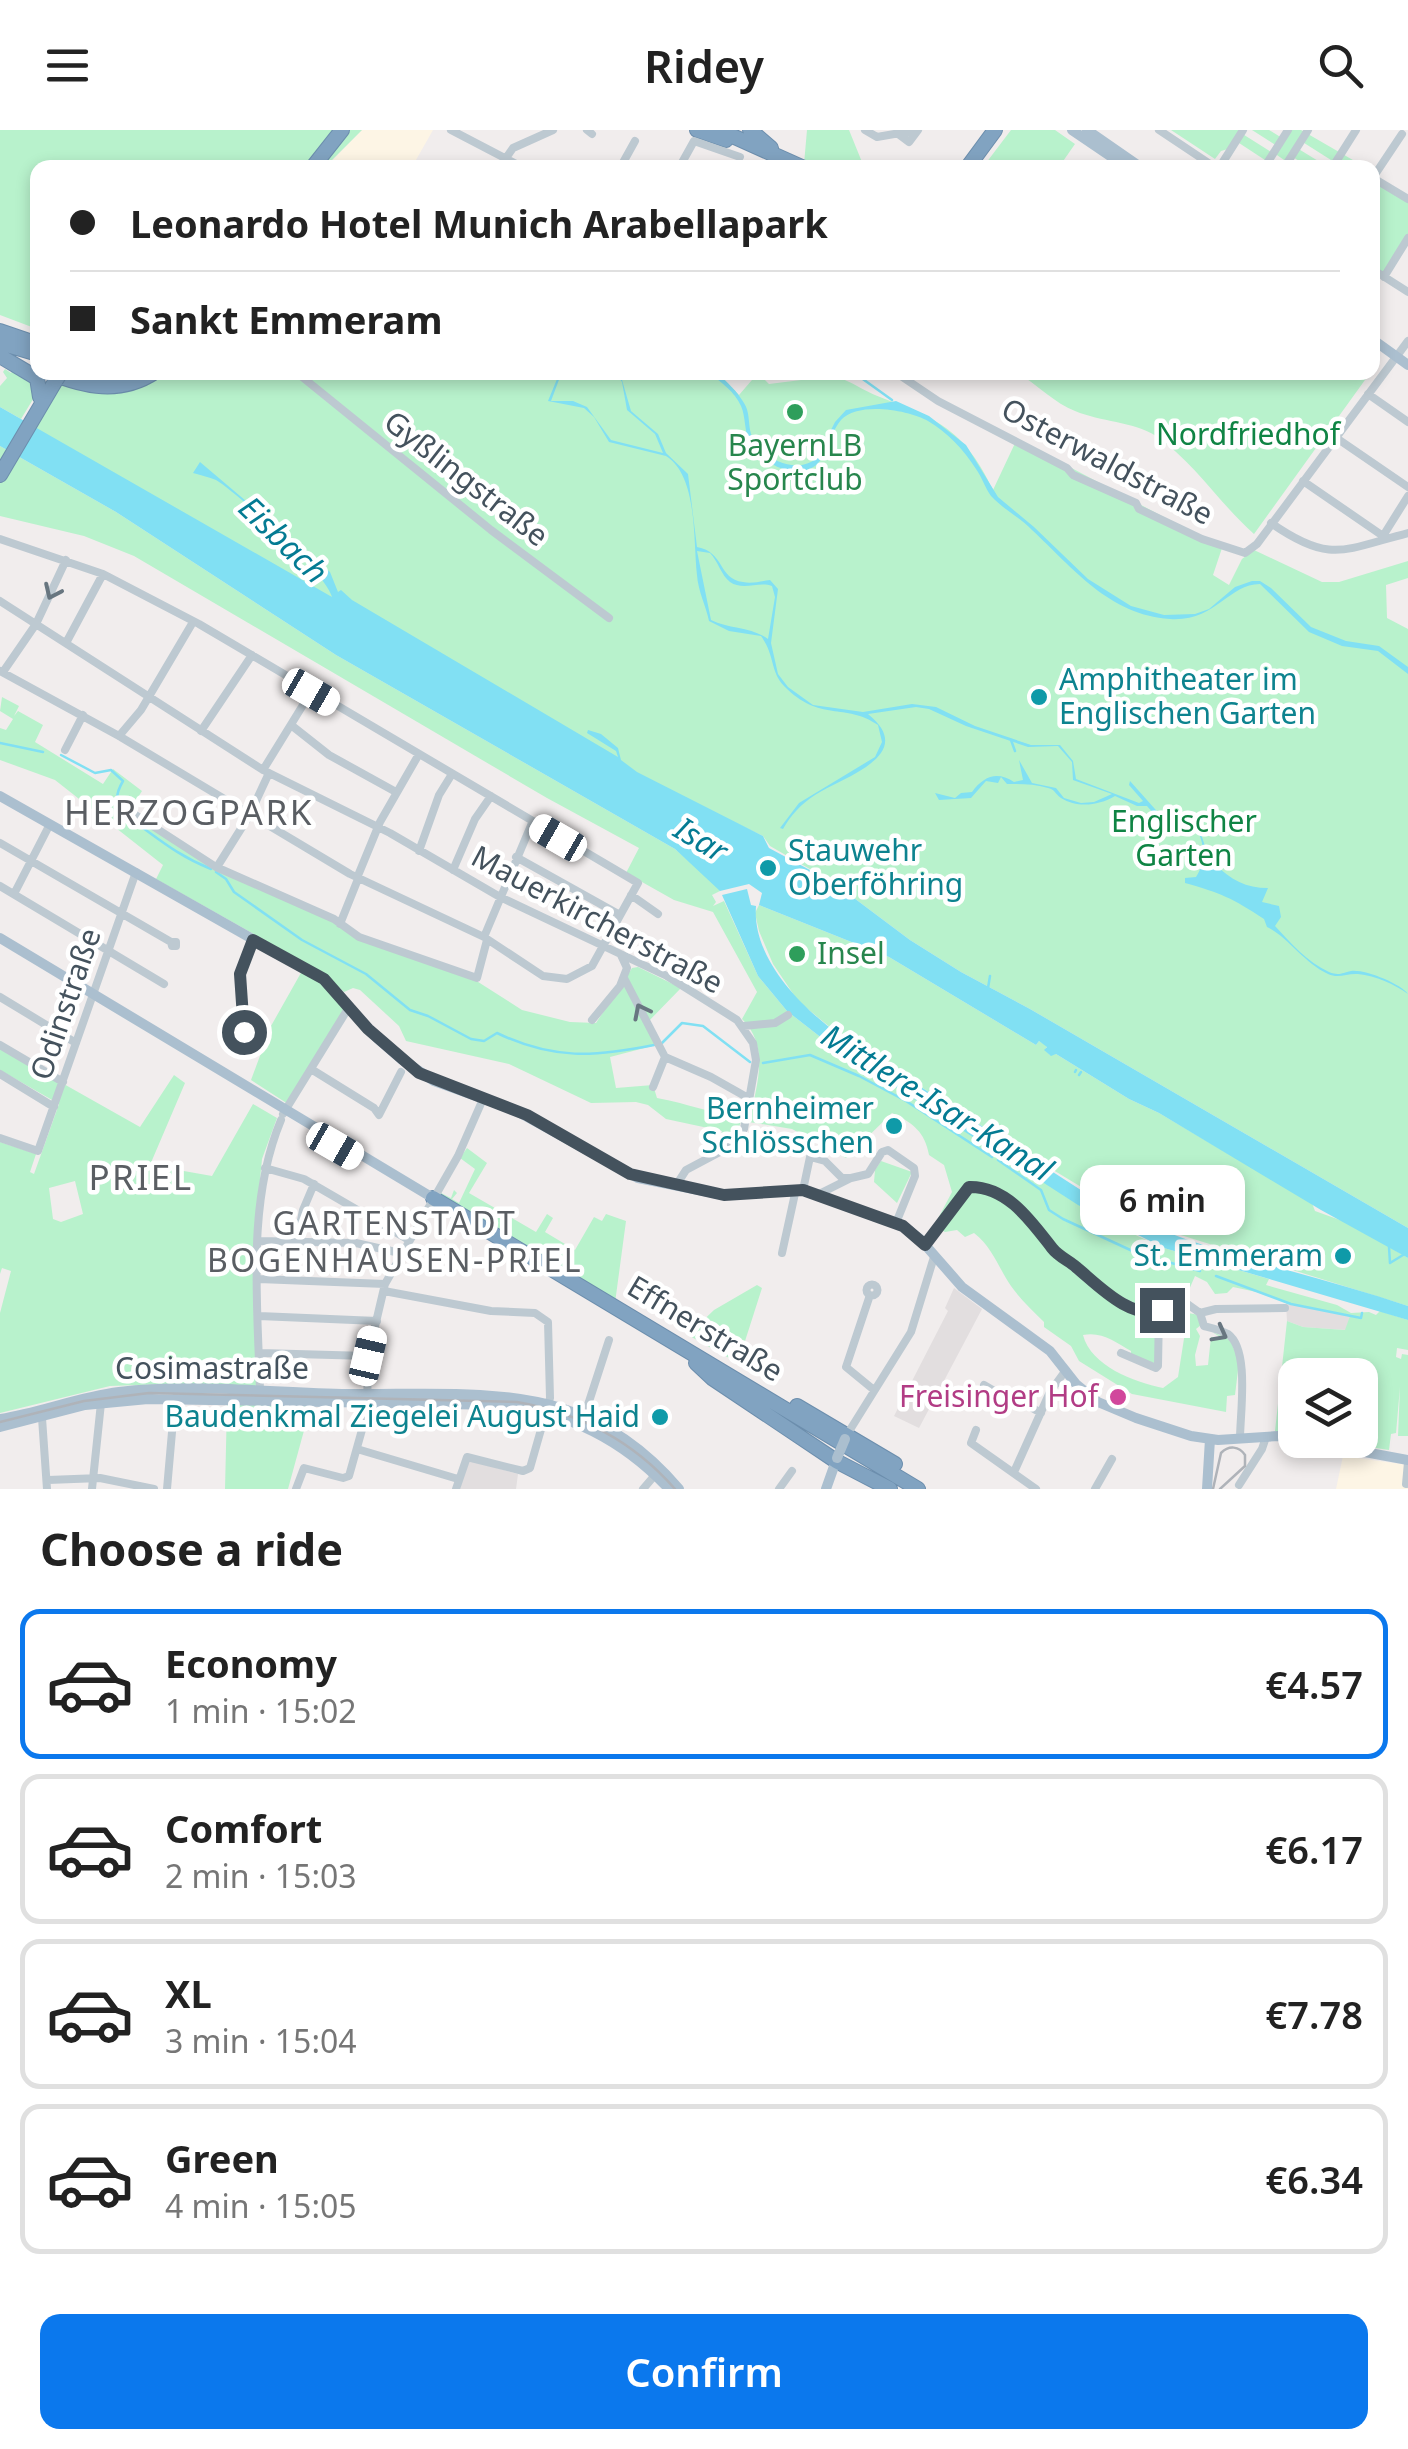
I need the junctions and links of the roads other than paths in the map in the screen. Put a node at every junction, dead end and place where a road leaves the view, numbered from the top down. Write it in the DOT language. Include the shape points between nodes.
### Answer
graph roads {
  1 [pos="338,130"];
  2 [pos="451,130"];
  3 [pos="553,130"];
  4 [pos="700,130"];
  5 [pos="750,130"];
  6 [pos="865,130"];
  7 [pos="917,130"];
  8 [pos="997,130"];
  9 [pos="1072,130"];
  10 [pos="1086,130"];
  11 [pos="1159,130"];
  12 [pos="1243,130"];
  13 [pos="1288,130"];
  14 [pos="1308,130"];
  15 [pos="1355,130"];
  16 [pos="1402,134"];
  17 [pos="723,135"];
  18 [pos="635,141"];
  19 [pos="740,157"];
  20 [pos="777,157"];
  21 [pos="505,158"];
  22 [pos="315,160"];
  23 [pos="509,160"];
  24 [pos="624,160"];
  25 [pos="684,160"];
  26 [pos="976,160"];
  27 [pos="1116,160"];
  28 [pos="1130,160"];
  29 [pos="1204,160"];
  30 [pos="1224,160"];
  31 [pos="1269,160"];
  32 [pos="1289,160"];
  33 [pos="1337,160"];
  34 [pos="1380,167"];
  35 [pos="1380,182"];
  36 [pos="1408,200"];
  37 [pos="1408,238"];
  38 [pos="1380,274"];
  39 [pos="1384,276"];
  40 [pos="1408,292"];
  41 [pos="0,331"];
  42 [pos="1380,340"];
  43 [pos="1408,341"];
  44 [pos="0,349"];
  45 [pos="30,351"];
  46 [pos="30,354"];
  47 [pos="1402,355"];
  48 [pos="1408,364"];
  49 [pos="30,373"];
  50 [pos="37,380"];
  51 [pos="52,380"];
  52 [pos="69,380"];
  53 [pos="108,380"];
  54 [pos="126,380"];
  55 [pos="306,380"];
  56 [pos="910,380"];
  57 [pos="115,383"];
  58 [pos="1368,394"];
  59 [pos="40,400"];
  60 [pos="1408,422"];
  61 [pos="1335,437"];
  62 [pos="0,471"];
  63 [pos="1303,481"];
  64 [pos="1408,486"];
  65 [pos="1408,496"];
  66 [pos="1271,524"];
  67 [pos="1408,533"];
  68 [pos="1384,537"];
  69 [pos="0,539"];
  70 [pos="66,560"];
  71 [pos="103,574"];
  72 [pos="0,602"];
  73 [pos="609,618"];
  74 [pos="194,622"];
  75 [pos="36,624"];
  76 [pos="66,643"];
  77 [pos="252,655"];
  78 [pos="1,672"];
  79 [pos="311,692"];
  80 [pos="148,698"];
  81 [pos="84,716"];
  82 [pos="290,725"];
  83 [pos="201,731"];
  84 [pos="120,736"];
  85 [pos="65,750"];
  86 [pos="418,754"];
  87 [pos="266,772"];
  88 [pos="452,774"];
  89 [pos="396,792"];
  90 [pos="0,796"];
  91 [pos="491,796"];
  92 [pos="130,812"];
  93 [pos="249,816"];
  94 [pos="532,823"];
  95 [pos="50,824"];
  96 [pos="378,829"];
  97 [pos="0,843"];
  98 [pos="419,850"];
  99 [pos="516,857"];
  100 [pos="31,862"];
  101 [pos="218,867"];
  102 [pos="452,870"];
  103 [pos="136,872"];
  104 [pos="358,878"];
  105 [pos="0,886"];
  106 [pos="14,894"];
  107 [pos="631,895"];
  108 [pos="500,897"];
  109 [pos="122,912"];
  110 [pos="658,914"];
  111 [pos="620,915"];
  112 [pos="340,924"];
  113 [pos="485,938"];
  114 [pos="253,940"];
  115 [pos="0,941"];
  116 [pos="171,942"];
  117 [pos="603,946"];
  118 [pos="108,950"];
  119 [pos="622,954"];
  120 [pos="638,962"];
  121 [pos="626,973"];
  122 [pos="164,984"];
  123 [pos="92,996"];
  124 [pos="0,997"];
  125 [pos="349,1007"];
  126 [pos="788,1015"];
  127 [pos="592,1020"];
  128 [pos="744,1026"];
  129 [pos="76,1043"];
  130 [pos="247,1044"];
  131 [pos="0,1045"];
  132 [pos="664,1057"];
  133 [pos="311,1070"];
  134 [pos="402,1072"];
  135 [pos="0,1074"];
  136 [pos="63,1082"];
  137 [pos="653,1086"];
  138 [pos="483,1098"];
  139 [pos="750,1099"];
  140 [pos="54,1107"];
  141 [pos="283,1115"];
  142 [pos="0,1138"];
  143 [pos="265,1168"];
  144 [pos="850,1178"];
  145 [pos="314,1184"];
  146 [pos="677,1184"];
  147 [pos="799,1190"];
  148 [pos="819,1194"];
  149 [pos="432,1200"];
  150 [pos="896,1224"];
  151 [pos="259,1240"];
  152 [pos="408,1240"];
  153 [pos="297,1241"];
  154 [pos="925,1245"];
  155 [pos="782,1253"];
  156 [pos="400,1254"];
  157 [pos="934,1257"];
  158 [pos="258,1278"];
  159 [pos="384,1288"];
  160 [pos="870,1295"];
  161 [pos="1285,1308"];
  162 [pos="1159,1311"];
  163 [pos="1200,1313"];
  164 [pos="259,1316"];
  165 [pos="376,1321"];
  166 [pos="609,1340"];
  167 [pos="260,1353"];
  168 [pos="1121,1353"];
  169 [pos="368,1356"];
  170 [pos="697,1360"];
  171 [pos="1066,1370"];
  172 [pos="984,1385"];
  173 [pos="874,1390"];
  174 [pos="175,1394"];
  175 [pos="260,1396"];
  176 [pos="368,1398"];
  177 [pos="102,1403"];
  178 [pos="548,1409"];
  179 [pos="1041,1413"];
  180 [pos="584,1416"];
  181 [pos="42,1418"];
  182 [pos="0,1419"];
  183 [pos="0,1427"];
  184 [pos="976,1430"];
  185 [pos="846,1436"];
  186 [pos="1266,1437"];
  187 [pos="1278,1438"];
  188 [pos="1210,1439"];
  189 [pos="1240,1439"];
  190 [pos="357,1450"];
  191 [pos="1378,1455"];
  192 [pos="836,1459"];
  193 [pos="1112,1459"];
  194 [pos="792,1471"];
  195 [pos="1014,1472"];
  196 [pos="1407,1474"];
  197 [pos="655,1475"];
  198 [pos="95,1478"];
  199 [pos="47,1484"];
  200 [pos="457,1484"];
  201 [pos="1239,1485"];
  202 [pos="1206,1486"];
  203 [pos="92,1489"];
  204 [pos="154,1489"];
  205 [pos="167,1489"];
  206 [pos="296,1489"];
  207 [pos="644,1489"];
  208 [pos="669,1489"];
  209 [pos="679,1489"];
  210 [pos="780,1489"];
  211 [pos="826,1489"];
  212 [pos="890,1489"];
  213 [pos="906,1489"];
  214 [pos="918,1489"];
  215 [pos="932,1489"];
  216 [pos="1036,1489"];
  217 [pos="1095,1489"];
  1 -- 22 [label="highway"];
  2 -- 21 [label="street"];
  3 -- 21 [label="street" via="519,144"];
  4 -- 17 [label="highway"];
  5 -- 20 [label="highway"];
  6 -- 7 [label="street" via="877,136"];
  8 -- 26 [label="highway"];
  9 -- 27 [label="main road"];
  10 -- 28 [label="main road"];
  11 -- 29 [label="street"];
  12 -- 30 [label="street"];
  13 -- 31 [label="street"];
  14 -- 32 [label="street"];
  15 -- 33 [label="street"];
  16 -- 34 [label="street"];
  17 -- 20 [label="highway"];
  18 -- 24 [label="street"];
  19 -- 25 [label="street" via="694,140"];
  21 -- 23 [label="street"];
  35 -- 36 [label="street"];
  37 -- 39 [label="street"];
  38 -- 39 [label="street"];
  39 -- 40 [label="street"];
  41 -- 45 [label="highway"];
  42 -- 47 [label="main road"];
  43 -- 47 [label="street"];
  44 -- 46 [label="highway"];
  44 -- 49 [label="highway"];
  47 -- 48 [label="main road"];
  47 -- 58 [label="street"];
  50 -- 59 [label="highway"];
  51 -- 59 [label="highway"];
  52 -- 57 [label="highway"];
  53 -- 57 [label="highway"];
  54 -- 57 [label="highway"];
  55 -- 73 [label="street, Gyßlingstraße"];
  56 -- 66 [label="street, Osterwaldstraße" via="1074,475 1229,550 1250,550"];
  58 -- 60 [label="street"];
  58 -- 61 [label="street"];
  59 -- 62 [label="highway"];
  61 -- 63 [label="street"];
  61 -- 64 [label="street"];
  63 -- 66 [label="street"];
  63 -- 68 [label="street"];
  65 -- 68 [label="street"];
  66 -- 68 [label="street" via="1323,550"];
  67 -- 68 [label="street"];
  69 -- 70 [label="street"];
  70 -- 71 [label="street"];
  70 -- 75 [label="street, one-way"];
  71 -- 74 [label="street"];
  71 -- 76 [label="street"];
  72 -- 75 [label="street, Mauerkircherstraße"];
  74 -- 77 [label="street"];
  74 -- 80 [label="street"];
  75 -- 76 [label="street, Mauerkircherstraße"];
  75 -- 78 [label="street"];
  76 -- 80 [label="street, Mauerkircherstraße"];
  77 -- 79 [label="street"];
  77 -- 83 [label="street"];
  78 -- 81 [label="street"];
  79 -- 82 [label="street"];
  79 -- 86 [label="street"];
  80 -- 83 [label="street, Mauerkircherstraße"];
  80 -- 84 [label="street"];
  81 -- 84 [label="street"];
  81 -- 85 [label="street"];
  82 -- 87 [label="street"];
  82 -- 89 [label="street"];
  83 -- 87 [label="street, Mauerkircherstraße"];
  84 -- 93 [label="street"];
  86 -- 88 [label="street"];
  86 -- 89 [label="street"];
  87 -- 93 [label="street"];
  87 -- 96 [label="street, Mauerkircherstraße"];
  88 -- 91 [label="street"];
  88 -- 98 [label="street"];
  89 -- 96 [label="street"];
  90 -- 95 [label="main road"];
  91 -- 94 [label="street"];
  91 -- 102 [label="street"];
  92 -- 101 [label="street"];
  93 -- 101 [label="street"];
  93 -- 104 [label="street"];
  94 -- 99 [label="street"];
  94 -- 107 [label="street" via="638,883"];
  95 -- 100 [label="street"];
  95 -- 103 [label="main road"];
  96 -- 98 [label="street, Mauerkircherstraße"];
  96 -- 104 [label="street"];
  97 -- 100 [label="street"];
  98 -- 102 [label="street, Mauerkircherstraße"];
  99 -- 108 [label="street"];
  99 -- 111 [label="street"];
  100 -- 106 [label="street"];
  100 -- 109 [label="street"];
  101 -- 112 [label="street"];
  102 -- 108 [label="street, Mauerkircherstraße"];
  103 -- 109 [label="street, Odinstraße"];
  103 -- 114 [label="main road"];
  104 -- 112 [label="street"];
  104 -- 113 [label="street"];
  105 -- 106 [label="street"];
  106 -- 118 [label="street"];
  107 -- 110 [label="street"];
  107 -- 111 [label="street"];
  108 -- 113 [label="street"];
  108 -- 117 [label="street, Mauerkircherstraße"];
  109 -- 116 [label="street"];
  109 -- 118 [label="street, Odinstraße"];
  111 -- 117 [label="street"];
  112 -- 113 [label="street" via="359,937 477,978"];
  113 -- 117 [label="street" via="543,976 561,980 586,972"];
  114 -- 125 [label="main road" via="324,979"];
  114 -- 130 [label="street" via="240,974"];
  115 -- 123 [label="main road, Effnerstraße"];
  117 -- 119 [label="street, Mauerkircherstraße"];
  118 -- 122 [label="street"];
  118 -- 123 [label="street, Odinstraße"];
  119 -- 120 [label="street, Mauerkircherstraße"];
  119 -- 121 [label="street"];
  120 -- 121 [label="street"];
  120 -- 128 [label="street, Mauerkircherstraße"];
  121 -- 127 [label="street"];
  132 -- 121 [label="street, one-way"];
  123 -- 129 [label="street, Odinstraße"];
  123 -- 141 [label="main road, Effnerstraße"];
  124 -- 129 [label="street"];
  125 -- 133 [label="street"];
  125 -- 138 [label="main road" via="419,1073"];
  126 -- 128 [label="street"];
  128 -- 139 [label="street, Mauerkircherstraße" via="755,1051"];
  129 -- 136 [label="street, Odinstraße"];
  131 -- 136 [label="street"];
  132 -- 137 [label="street"];
  132 -- 139 [label="street"];
  133 -- 134 [label="street" via="379,1115"];
  133 -- 141 [label="street"];
  135 -- 140 [label="street"];
  136 -- 140 [label="street, Odinstraße"];
  138 -- 146 [label="main road" via="527,1115 630,1174"];
  138 -- 149 [label="street"];
  139 -- 146 [label="street, Mauerkircherstraße" via="738,1140 686,1170"];
  140 -- 142 [label="street, Odinstraße" via="38,1151"];
  141 -- 143 [label="street"];
  141 -- 149 [label="main road, Effnerstraße"];
  141 -- 149 [label="main road, Effnerstraße"];
  143 -- 145 [label="street"];
  143 -- 151 [label="street"];
  144 -- 147 [label="street" via="812,1158"];
  144 -- 148 [label="street"];
  144 -- 150 [label="street" via="868,1174 888,1150 909,1162 915,1176"];
  145 -- 152 [label="street"];
  145 -- 153 [label="street"];
  146 -- 147 [label="main road" via="724,1195"];
  147 -- 148 [label="main road"];
  147 -- 155 [label="street"];
  148 -- 150 [label="main road"];
  149 -- 152 [label="street"];
  149 -- 170 [label="highway, Effnerstraße"];
  150 -- 154 [label="main road"];
  151 -- 153 [label="street"];
  151 -- 158 [label="street"];
  152 -- 156 [label="street"];
  153 -- 156 [label="street" via="370,1245"];
  154 -- 157 [label="main road"];
  154 -- 162 [label="street" via="969,1187 994,1191 1099,1289 1141,1310"];
  156 -- 159 [label="street"];
  157 -- 171 [label="main road"];
  157 -- 173 [label="street" via="912,1332"];
  158 -- 159 [label="street"];
  158 -- 164 [label="street"];
  159 -- 165 [label="street"];
  159 -- 178 [label="street" via="541,1316 550,1329"];
  160 -- 173 [label="street" via="846,1367"];
  161 -- 163 [label="street"];
  162 -- 163 [label="street" via="1186,1303"];
  162 -- 168 [label="street" via="1158,1366"];
  163 -- 189 [label="street, one-way" via="1204,1326 1225,1333 1240,1356"];
  164 -- 165 [label="street"];
  164 -- 167 [label="street"];
  165 -- 169 [label="street"];
  166 -- 180 [label="street"];
  167 -- 169 [label="street"];
  167 -- 175 [label="street"];
  169 -- 176 [label="street"];
  170 -- 185 [label="highway" via="721,1365"];
  170 -- 192 [label="highway" via="712,1378"];
  170 -- 213 [label="highway, Effnerstraße"];
  170 -- 214 [label="highway, Effnerstraße"];
  171 -- 179 [label="street"];
  171 -- 188 [label="main road" via="1090,1397 1115,1410"];
  172 -- 179 [label="street"];
  173 -- 185 [label="street"];
  174 -- 175 [label="main road, Cosimastraße"];
  174 -- 177 [label="main road, Cosimastraße"];
  174 -- 182 [label="main road, Cosimastraße" via="101,1394"];
  174 -- 205 [label="street"];
  175 -- 176 [label="main road, Cosimastraße"];
  176 -- 178 [label="main road, Cosimastraße" via="502,1398"];
  176 -- 190 [label="street"];
  177 -- 181 [label="main road, Cosimastraße"];
  177 -- 198 [label="street"];
  178 -- 180 [label="main road, Cosimastraße"];
  178 -- 197 [label="main road, Cosimastraße" via="607,1438"];
  178 -- 200 [label="street" via="528,1470 467,1457"];
  179 -- 195 [label="street"];
  180 -- 209 [label="main road, Cosimastraße" via="634,1445"];
  181 -- 183 [label="main road, Cosimastraße"];
  181 -- 199 [label="street"];
  184 -- 195 [label="street" via="972,1443"];
  185 -- 192 [label="main road, bridge"];
  185 -- 215 [label="highway"];
  186 -- 187 [label="main road"];
  186 -- 189 [label="main road"];
  186 -- 201 [label="street"];
  188 -- 189 [label="main road"];
  188 -- 202 [label="main road"];
  190 -- 200 [label="street"];
  190 -- 206 [label="street" via="347,1478 304,1468"];
  191 -- 196 [label="main road"];
  192 -- 211 [label="main road"];
  192 -- 212 [label="highway"];
  193 -- 217 [label="street"];
  194 -- 210 [label="street"];
  195 -- 216 [label="street"];
  197 -- 207 [label="street"];
  197 -- 208 [label="main road, Cosimastraße"];
  198 -- 199 [label="street"];
  198 -- 203 [label="street"];
  198 -- 204 [label="street"];
}
